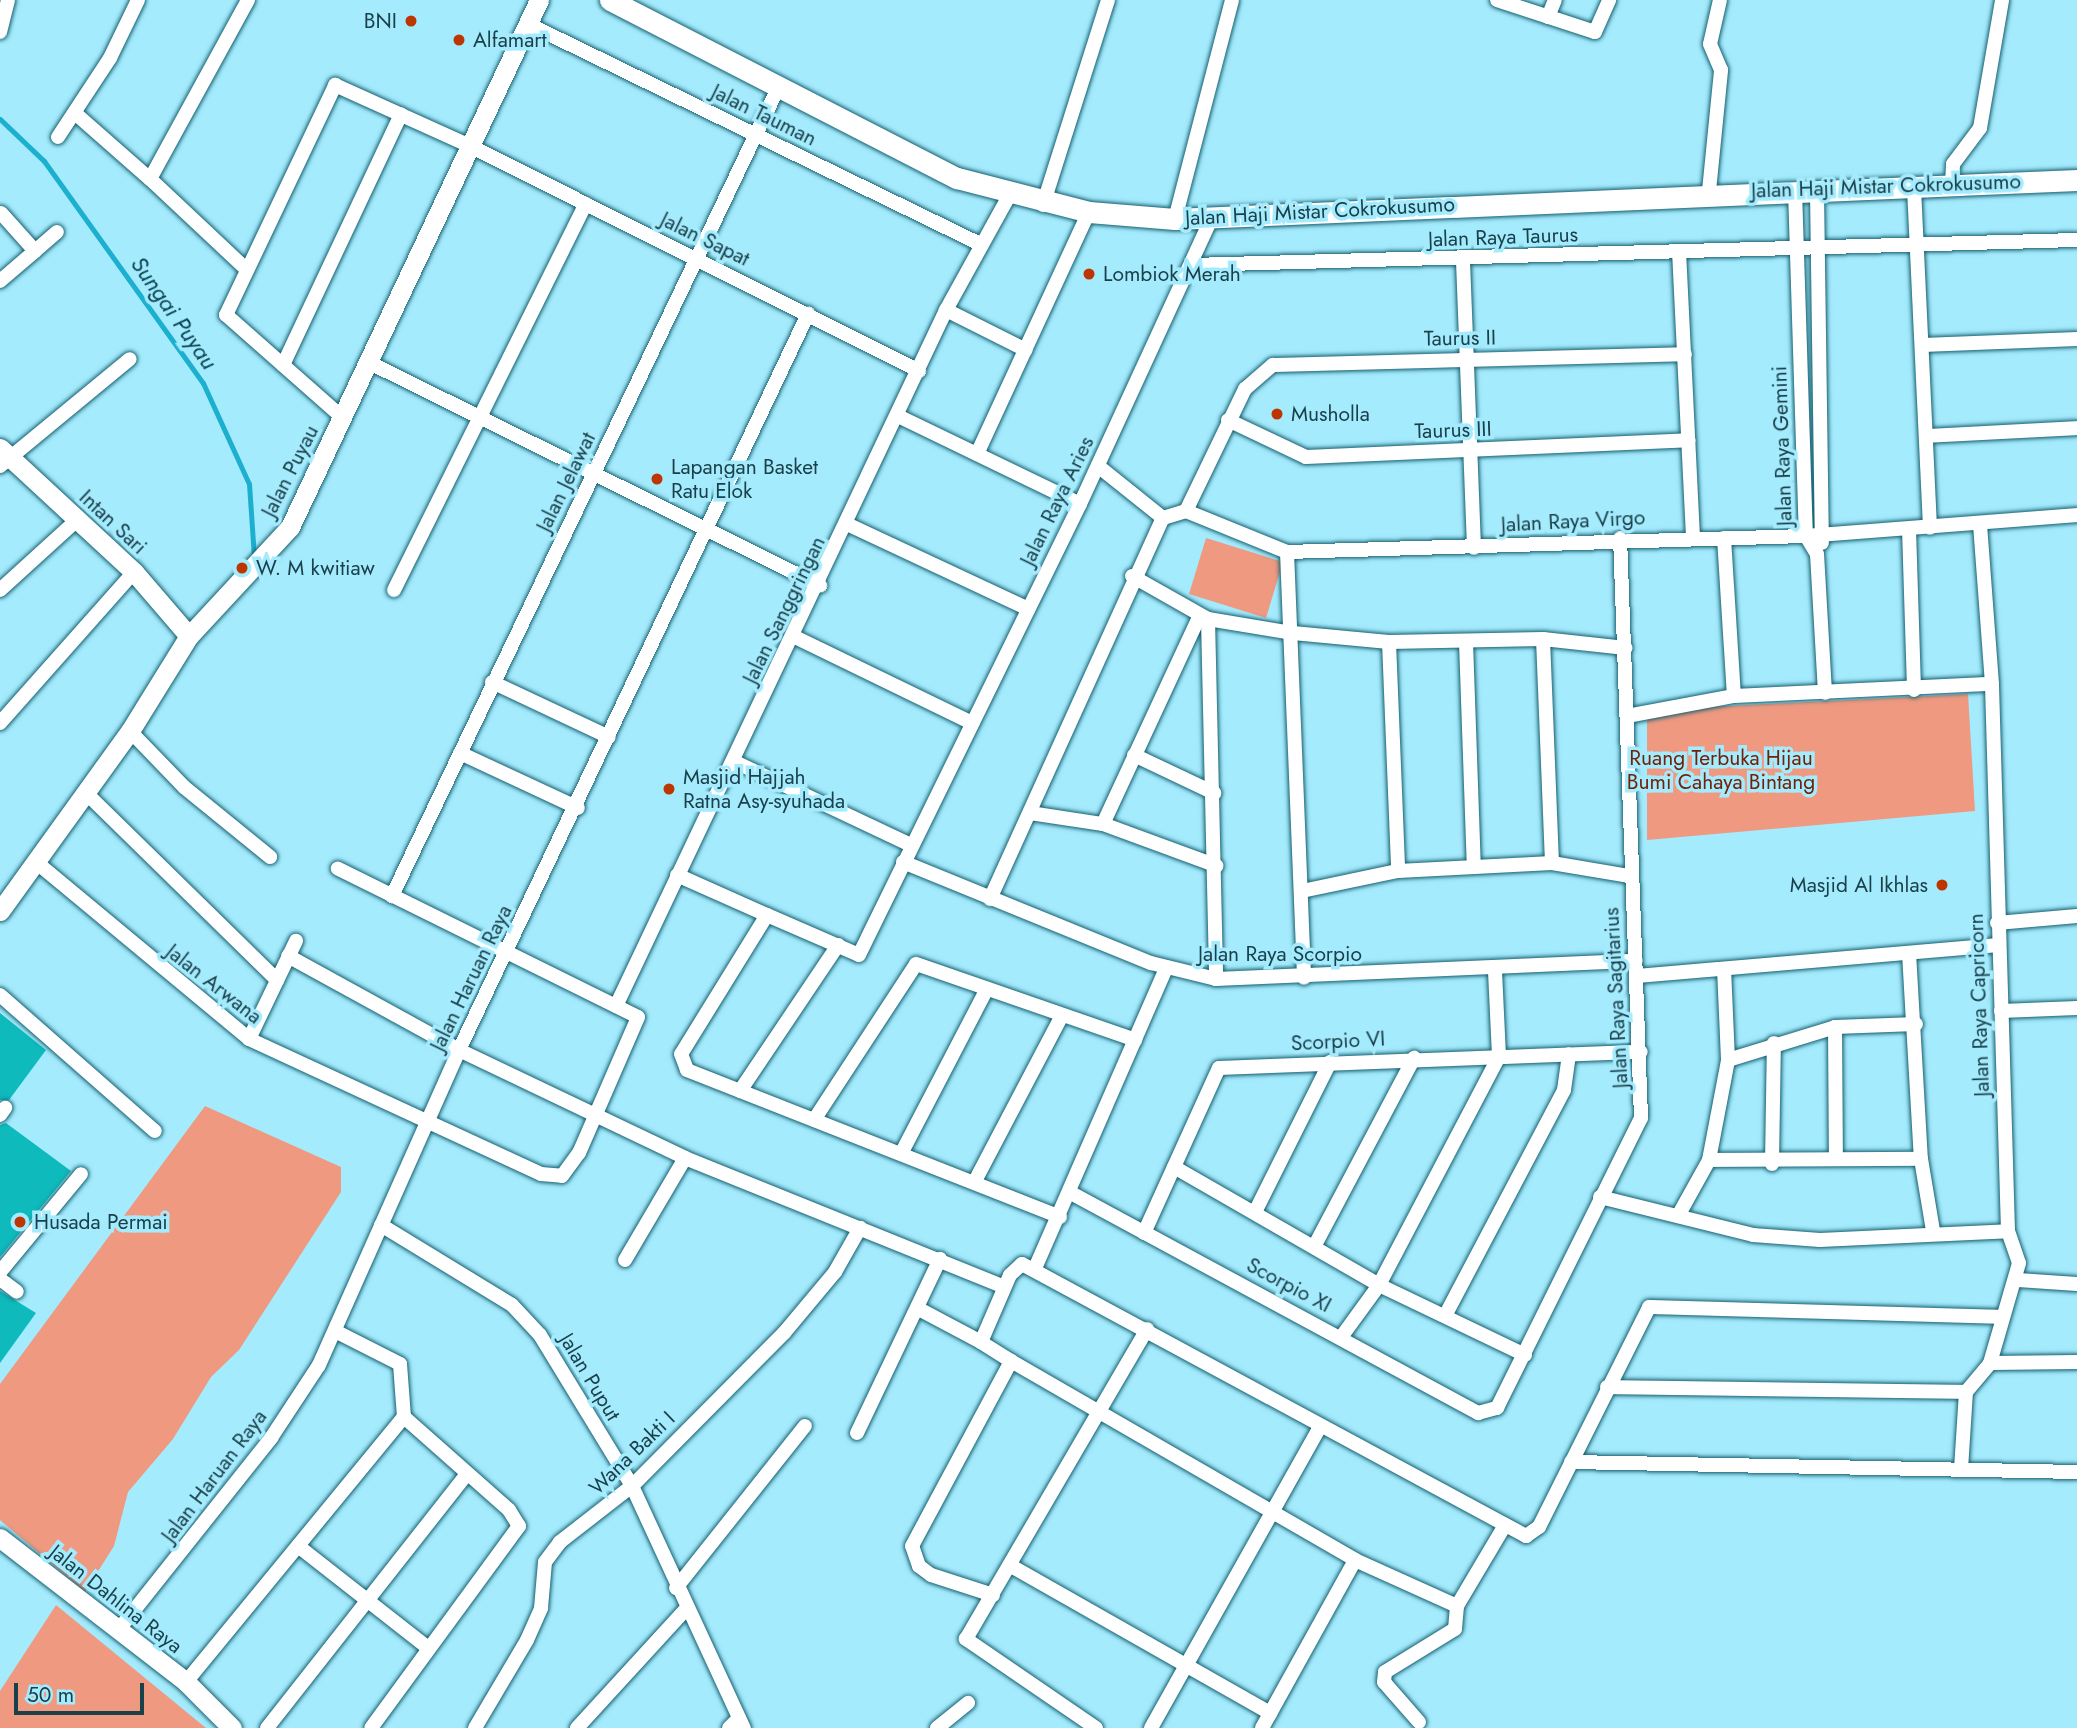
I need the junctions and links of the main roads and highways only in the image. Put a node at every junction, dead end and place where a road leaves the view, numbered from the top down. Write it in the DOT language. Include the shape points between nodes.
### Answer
graph roads {
  1 [pos="623,3"];
  2 [pos="2077,180"];
  1 -- 2 [label="main road, Jalan Haji Mistar Cokrokusumo" via="957,178 1043,205 1090,212 1175,219 1709,191 1817,192"];
}
